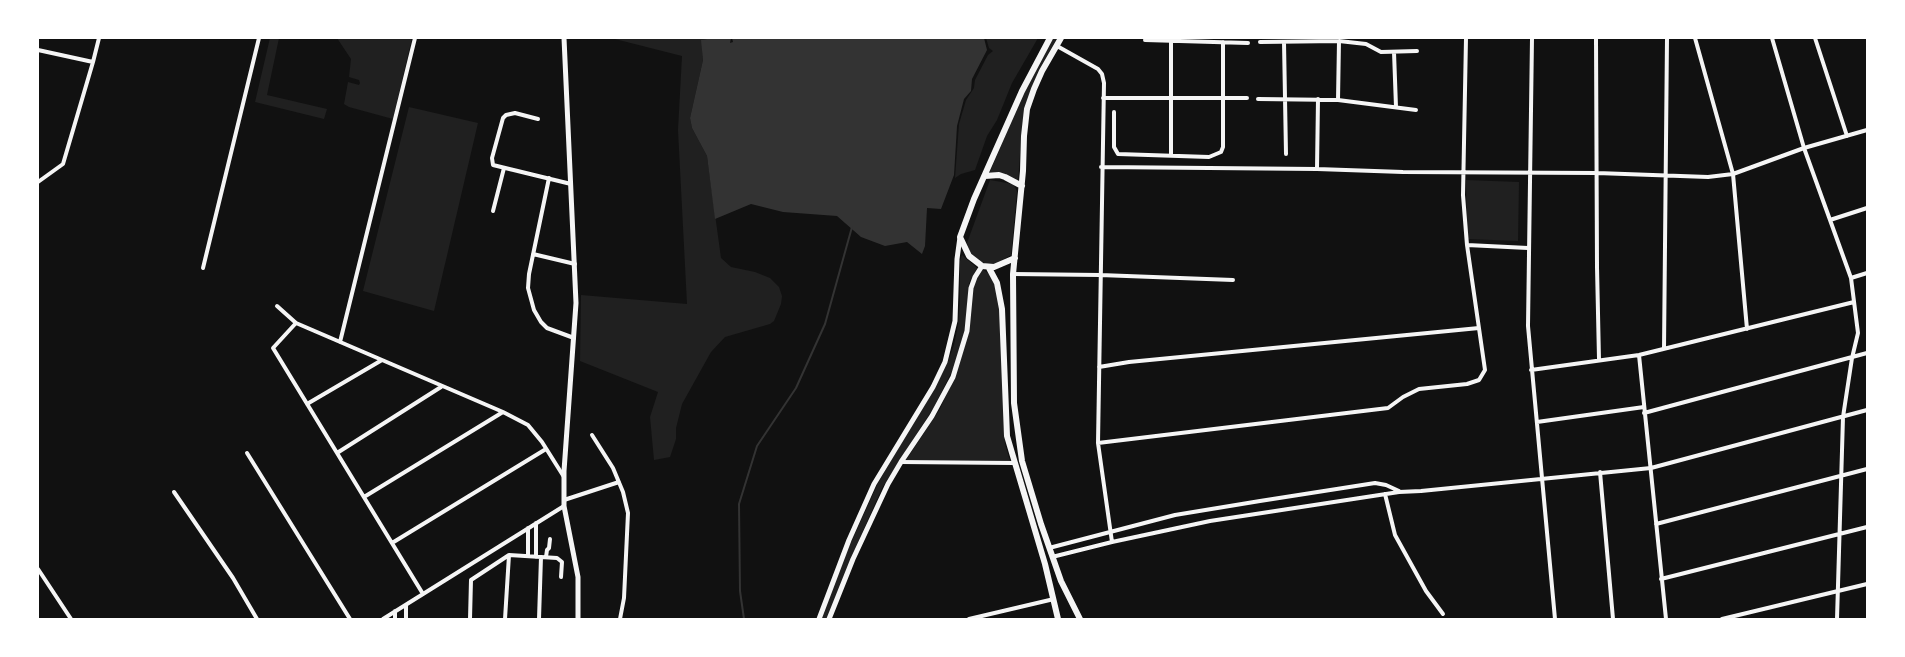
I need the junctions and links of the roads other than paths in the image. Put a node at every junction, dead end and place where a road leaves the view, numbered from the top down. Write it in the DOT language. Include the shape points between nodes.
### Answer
graph roads {
  1 [pos="99,38"];
  2 [pos="259,38"];
  3 [pos="415,38"];
  4 [pos="564,38"];
  5 [pos="1050,38"];
  6 [pos="1061,38"];
  7 [pos="1466,38"];
  8 [pos="1532,38"];
  9 [pos="1596,38"];
  10 [pos="1667,38"];
  11 [pos="1694,38"];
  12 [pos="1772,38"];
  13 [pos="1815,38"];
  14 [pos="1145,40"];
  15 [pos="1339,41"];
  16 [pos="1171,42"];
  17 [pos="1223,42"];
  18 [pos="1260,42"];
  19 [pos="1284,42"];
  20 [pos="1248,43"];
  21 [pos="1057,46"];
  22 [pos="38,50"];
  23 [pos="1417,51"];
  24 [pos="1394,52"];
  25 [pos="93,62"];
  26 [pos="1103,98"];
  27 [pos="1223,98"];
  28 [pos="1247,98"];
  29 [pos="1170,99"];
  30 [pos="1258,99"];
  31 [pos="1284,100"];
  32 [pos="1318,100"];
  33 [pos="1338,100"];
  34 [pos="1396,107"];
  35 [pos="1416,110"];
  36 [pos="1114,112"];
  37 [pos="538,119"];
  38 [pos="1867,130"];
  39 [pos="1847,136"];
  40 [pos="1804,148"];
  41 [pos="1286,154"];
  42 [pos="1171,155"];
  43 [pos="1102,167"];
  44 [pos="504,168"];
  45 [pos="1317,169"];
  46 [pos="1464,172"];
  47 [pos="1529,173"];
  48 [pos="1597,173"];
  49 [pos="1733,174"];
  50 [pos="985,176"];
  51 [pos="1665,176"];
  52 [pos="549,178"];
  53 [pos="38,182"];
  54 [pos="571,184"];
  55 [pos="1022,186"];
  56 [pos="1867,208"];
  57 [pos="493,211"];
  58 [pos="1830,220"];
  59 [pos="960,237"];
  60 [pos="1467,245"];
  61 [pos="1528,248"];
  62 [pos="533,254"];
  63 [pos="1015,258"];
  64 [pos="575,264"];
  65 [pos="982,266"];
  66 [pos="203,268"];
  67 [pos="989,268"];
  68 [pos="1867,273"];
  69 [pos="1013,274"];
  70 [pos="1100,275"];
  71 [pos="1851,278"];
  72 [pos="1233,280"];
  73 [pos="1854,302"];
  74 [pos="277,306"];
  75 [pos="296,323"];
  76 [pos="1479,328"];
  77 [pos="1747,329"];
  78 [pos="574,338"];
  79 [pos="340,342"];
  80 [pos="1664,349"];
  81 [pos="1867,353"];
  82 [pos="1639,355"];
  83 [pos="1852,358"];
  84 [pos="1599,359"];
  85 [pos="382,360"];
  86 [pos="1099,367"];
  87 [pos="1531,370"];
  88 [pos="441,387"];
  89 [pos="307,404"];
  90 [pos="1644,407"];
  91 [pos="1867,410"];
  92 [pos="502,412"];
  93 [pos="1644,413"];
  94 [pos="1843,417"];
  95 [pos="1537,422"];
  96 [pos="592,435"];
  97 [pos="1098,443"];
  98 [pos="546,449"];
  99 [pos="337,452"];
  100 [pos="247,453"];
  101 [pos="901,462"];
  102 [pos="1014,463"];
  103 [pos="1652,468"];
  104 [pos="1867,469"];
  105 [pos="1600,472"];
  106 [pos="1842,476"];
  107 [pos="564,478"];
  108 [pos="1542,478"];
  109 [pos="619,482"];
  110 [pos="174,492"];
  111 [pos="1399,492"];
  112 [pos="1385,494"];
  113 [pos="364,497"];
  114 [pos="564,503"];
  115 [pos="536,523"];
  116 [pos="1656,524"];
  117 [pos="1867,527"];
  118 [pos="528,528"];
  119 [pos="1110,532"];
  120 [pos="1839,534"];
  121 [pos="550,538"];
  122 [pos="1112,542"];
  123 [pos="392,543"];
  124 [pos="1049,548"];
  125 [pos="509,555"];
  126 [pos="528,556"];
  127 [pos="536,557"];
  128 [pos="544,557"];
  129 [pos="1052,557"];
  130 [pos="38,569"];
  131 [pos="561,577"];
  132 [pos="1661,579"];
  133 [pos="1867,584"];
  134 [pos="1838,592"];
  135 [pos="423,594"];
  136 [pos="1054,599"];
  137 [pos="406,604"];
  138 [pos="395,611"];
  139 [pos="994,613"];
  140 [pos="1443,614"];
  141 [pos="71,619"];
  142 [pos="257,619"];
  143 [pos="350,619"];
  144 [pos="383,619"];
  145 [pos="395,619"];
  146 [pos="406,619"];
  147 [pos="470,619"];
  148 [pos="505,619"];
  149 [pos="539,619"];
  150 [pos="578,619"];
  151 [pos="620,619"];
  152 [pos="819,619"];
  153 [pos="829,619"];
  154 [pos="969,619"];
  155 [pos="996,619"];
  156 [pos="1058,619"];
  157 [pos="1080,619"];
  158 [pos="1555,619"];
  159 [pos="1612,619"];
  160 [pos="1666,619"];
  161 [pos="1722,619"];
  162 [pos="1837,619"];
  1 -- 25 [label="street"];
  2 -- 66 [label="street"];
  3 -- 79 [label="street"];
  4 -- 54 [label="street"];
  5 -- 50 [label="main road" via="1028,79"];
  6 -- 21 [label="main road"];
  7 -- 46 [label="street"];
  8 -- 47 [label="street"];
  9 -- 48 [label="street"];
  10 -- 51 [label="street"];
  11 -- 49 [label="street"];
  12 -- 40 [label="street"];
  13 -- 39 [label="street"];
  14 -- 16 [label="street"];
  15 -- 19 [label="street"];
  15 -- 24 [label="street" via="1366,44 1381,52"];
  15 -- 33 [label="street"];
  16 -- 17 [label="street"];
  16 -- 29 [label="street"];
  17 -- 20 [label="street"];
  17 -- 27 [label="street"];
  18 -- 19 [label="street"];
  19 -- 31 [label="street"];
  21 -- 26 [label="street" via="1098,69 1103,78"];
  21 -- 55 [label="main road" via="1042,71 1027,109"];
  22 -- 25 [label="street"];
  23 -- 24 [label="street"];
  24 -- 34 [label="street"];
  25 -- 53 [label="street" via="63,164"];
  26 -- 29 [label="street"];
  26 -- 43 [label="street"];
  27 -- 28 [label="street"];
  27 -- 29 [label="street"];
  27 -- 42 [label="street" via="1221,152 1209,157"];
  29 -- 42 [label="street"];
  30 -- 31 [label="street"];
  31 -- 32 [label="street"];
  31 -- 41 [label="street"];
  32 -- 33 [label="street"];
  32 -- 45 [label="street"];
  33 -- 34 [label="street"];
  34 -- 35 [label="street"];
  36 -- 42 [label="street" via="1114,147 1118,154"];
  37 -- 44 [label="street" via="515,113 506,114 503,118 492,162"];
  38 -- 39 [label="street"];
  39 -- 40 [label="street"];
  40 -- 49 [label="street"];
  40 -- 58 [label="street"];
  43 -- 45 [label="street"];
  43 -- 70 [label="street"];
  44 -- 52 [label="street"];
  44 -- 57 [label="street"];
  45 -- 46 [label="street"];
  46 -- 47 [label="street"];
  46 -- 60 [label="street"];
  47 -- 48 [label="street"];
  47 -- 61 [label="street"];
  48 -- 51 [label="street"];
  48 -- 84 [label="street"];
  49 -- 51 [label="street" via="1708,177"];
  49 -- 77 [label="street"];
  50 -- 55 [label="main road" via="999,175"];
  50 -- 59 [label="main road"];
  51 -- 80 [label="street"];
  52 -- 54 [label="street"];
  52 -- 62 [label="street"];
  54 -- 64 [label="street"];
  55 -- 63 [label="main road"];
  56 -- 58 [label="street"];
  58 -- 71 [label="street"];
  59 -- 65 [label="main road" via="968,256"];
  59 -- 152 [label="street" via="955,321 945,362 933,387 874,484 849,540"];
  60 -- 61 [label="street"];
  60 -- 76 [label="street"];
  61 -- 87 [label="street"];
  62 -- 64 [label="street"];
  62 -- 78 [label="street" via="528,288 534,310 547,328"];
  63 -- 67 [label="main road"];
  63 -- 69 [label="main road"];
  64 -- 78 [label="street"];
  65 -- 67 [label="main road"];
  65 -- 101 [label="street" via="971,288 967,331 953,377 932,416"];
  67 -- 102 [label="main road" via="997,284 1002,309 1005,424"];
  68 -- 71 [label="street"];
  69 -- 70 [label="street"];
  69 -- 124 [label="main road" via="1015,419 1022,461"];
  70 -- 72 [label="street"];
  70 -- 86 [label="street"];
  71 -- 73 [label="street"];
  73 -- 77 [label="street"];
  73 -- 83 [label="street" via="1858,333"];
  74 -- 75 [label="street"];
  75 -- 79 [label="street"];
  75 -- 89 [label="street" via="273,348"];
  76 -- 86 [label="street"];
  76 -- 97 [label="street" via="1485,370 1474,383 1418,389 1388,408"];
  77 -- 80 [label="street"];
  78 -- 107 [label="street"];
  79 -- 85 [label="street"];
  80 -- 82 [label="street"];
  81 -- 83 [label="street"];
  82 -- 84 [label="street"];
  82 -- 90 [label="street"];
  83 -- 93 [label="street"];
  83 -- 94 [label="street"];
  84 -- 87 [label="street"];
  85 -- 88 [label="street"];
  85 -- 89 [label="street"];
  86 -- 97 [label="street"];
  87 -- 95 [label="street"];
  88 -- 92 [label="street"];
  88 -- 99 [label="street"];
  89 -- 99 [label="street"];
  90 -- 93 [label="street"];
  90 -- 95 [label="street"];
  91 -- 94 [label="street"];
  92 -- 98 [label="street" via="528,426"];
  92 -- 113 [label="street"];
  93 -- 103 [label="street"];
  94 -- 103 [label="street"];
  94 -- 106 [label="street"];
  95 -- 108 [label="street"];
  96 -- 109 [label="street"];
  97 -- 119 [label="street"];
  98 -- 107 [label="street"];
  98 -- 123 [label="street"];
  99 -- 113 [label="street"];
  100 -- 143 [label="street"];
  101 -- 102 [label="street"];
  101 -- 153 [label="street" via="853,559"];
  102 -- 136 [label="main road"];
  103 -- 105 [label="street"];
  103 -- 116 [label="street"];
  104 -- 106 [label="street"];
  105 -- 108 [label="street"];
  105 -- 159 [label="street"];
  106 -- 116 [label="street"];
  106 -- 120 [label="street"];
  107 -- 114 [label="street"];
  108 -- 111 [label="street"];
  108 -- 158 [label="street"];
  109 -- 114 [label="street"];
  109 -- 151 [label="street" via="626,502 628,524 624,598"];
  110 -- 142 [label="street" via="233,578"];
  111 -- 112 [label="street"];
  111 -- 119 [label="street" via="1375,483 1198,511"];
  112 -- 122 [label="street" via="1210,521"];
  112 -- 140 [label="street" via="1395,535 1426,591"];
  113 -- 123 [label="street"];
  114 -- 115 [label="street"];
  114 -- 150 [label="street" via="578,578"];
  115 -- 118 [label="street"];
  115 -- 127 [label="street"];
  116 -- 132 [label="street"];
  117 -- 120 [label="street"];
  118 -- 126 [label="street"];
  118 -- 135 [label="street"];
  119 -- 122 [label="street"];
  119 -- 124 [label="street"];
  120 -- 132 [label="street"];
  120 -- 134 [label="street"];
  121 -- 128 [label="street" via="550,548"];
  122 -- 129 [label="street"];
  123 -- 135 [label="street"];
  124 -- 129 [label="main road"];
  125 -- 126 [label="street"];
  125 -- 147 [label="street" via="471,580"];
  125 -- 148 [label="street"];
  126 -- 127 [label="street"];
  127 -- 128 [label="street"];
  128 -- 131 [label="street" via="560,559"];
  128 -- 149 [label="street"];
  129 -- 157 [label="main road" via="1060,581"];
  130 -- 141 [label="street"];
  132 -- 160 [label="street"];
  133 -- 134 [label="street"];
  134 -- 161 [label="street"];
  134 -- 162 [label="street"];
  135 -- 137 [label="street"];
  136 -- 139 [label="street"];
  136 -- 156 [label="main road"];
  137 -- 138 [label="street"];
  137 -- 146 [label="street"];
  138 -- 144 [label="street"];
  138 -- 145 [label="street"];
  139 -- 154 [label="street"];
  139 -- 155 [label="street"];
}
